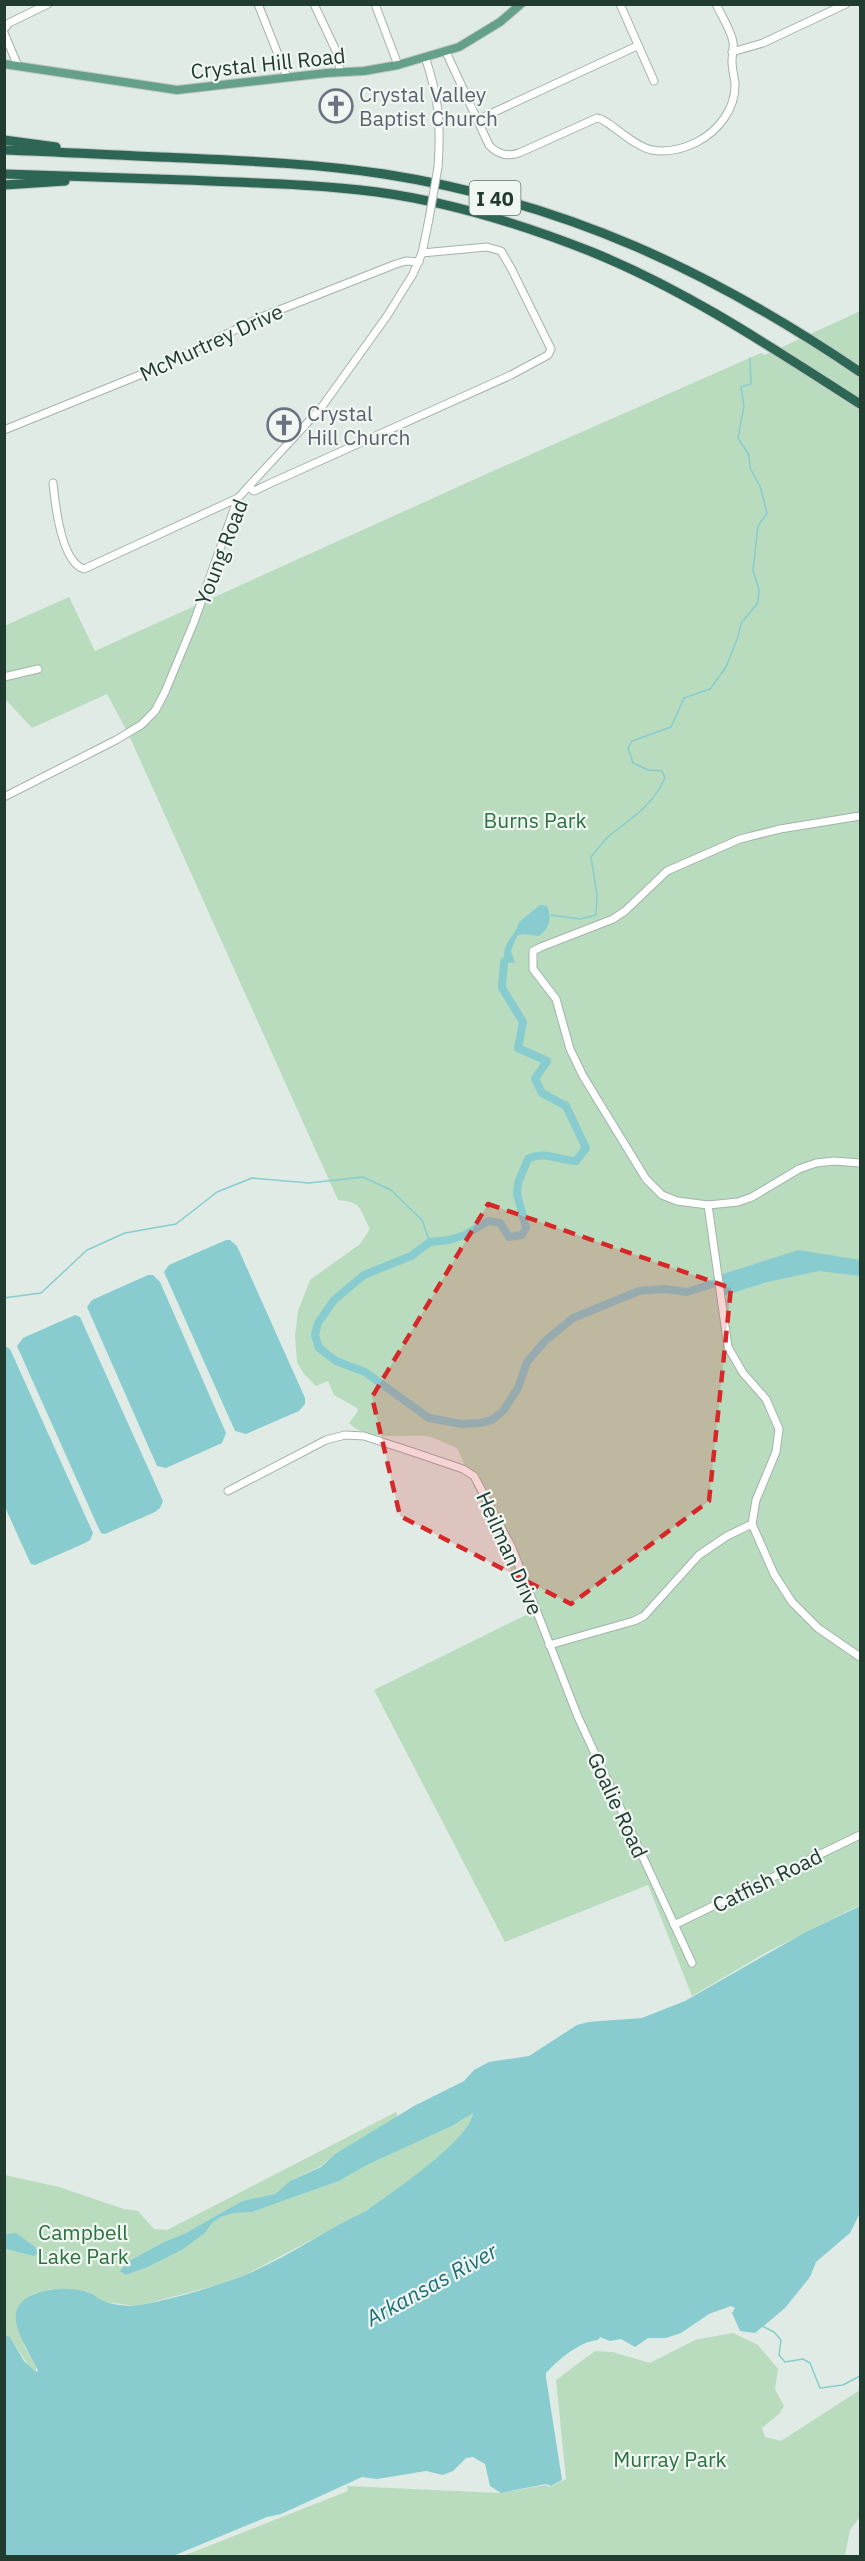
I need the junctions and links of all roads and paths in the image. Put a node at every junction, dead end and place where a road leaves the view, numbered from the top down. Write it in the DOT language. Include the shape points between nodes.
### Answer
graph roads {
  1 [pos="48,4"];
  2 [pos="258,4"];
  3 [pos="314,4"];
  4 [pos="375,4"];
  5 [pos="521,4"];
  6 [pos="621,4"];
  7 [pos="716,4"];
  8 [pos="846,4"];
  9 [pos="510,8"];
  10 [pos="4,29"];
  11 [pos="4,33"];
  12 [pos="638,46"];
  13 [pos="446,52"];
  14 [pos="732,52"];
  15 [pos="425,57"];
  16 [pos="4,64"];
  17 [pos="398,64"];
  18 [pos="18,66"];
  19 [pos="340,72"];
  20 [pos="287,77"];
  21 [pos="654,81"];
  22 [pos="477,120"];
  23 [pos="4,140"];
  24 [pos="4,150"];
  25 [pos="91,154"];
  26 [pos="4,174"];
  27 [pos="94,178"];
  28 [pos="4,185"];
  29 [pos="422,252"];
  30 [pos="419,262"];
  31 [pos="861,372"];
  32 [pos="861,404"];
  33 [pos="4,430"];
  34 [pos="53,483"];
  35 [pos="248,486"];
  36 [pos="238,498"];
  37 [pos="38,669"];
  38 [pos="4,677"];
  39 [pos="4,797"];
  40 [pos="861,816"];
  41 [pos="861,1163"];
  42 [pos="708,1205"];
  43 [pos="228,1491"];
  44 [pos="752,1524"];
  45 [pos="549,1645"];
  46 [pos="861,1658"];
  47 [pos="861,1835"];
  48 [pos="674,1925"];
  49 [pos="692,1963"];
  1 -- 10 [label="street"];
  2 -- 20 [label="street"];
  3 -- 19 [label="street" via="338,55"];
  4 -- 17 [label="street"];
  5 -- 9 [label="main road, Crystal Hill Road"];
  6 -- 12 [label="street"];
  7 -- 14 [label="street" via="733,41"];
  8 -- 14 [label="street" via="763,43"];
  9 -- 13 [label="main road, Crystal Hill Road" via="477,37"];
  11 -- 18 [label="street"];
  12 -- 21 [label="street"];
  12 -- 22 [label="street"];
  13 -- 15 [label="main road, Crystal Hill Road"];
  13 -- 22 [label="street"];
  14 -- 22 [label="street" via="735,89 726,116 705,137 677,149 662,151 639,145 597,118 519,153 503,154 492,148"];
  15 -- 17 [label="main road, Crystal Hill Road"];
  15 -- 29 [label="street, Young Road, bridge" via="440,115 438,167"];
  16 -- 18 [label="main road, Crystal Hill Road"];
  17 -- 19 [label="main road, Crystal Hill Road"];
  18 -- 20 [label="main road, Crystal Hill Road" via="177,90"];
  19 -- 20 [label="main road, Crystal Hill Road"];
  23 -- 25 [label="highway"];
  24 -- 25 [label="highway, I 40"];
  25 -- 31 [label="highway, I 40" via="304,164 384,174 508,201 597,230 674,262 766,310"];
  26 -- 27 [label="highway, I 40"];
  27 -- 28 [label="highway"];
  27 -- 32 [label="highway, I 40" via="275,182 378,193 526,228 591,252 690,298"];
  29 -- 30 [label="street, Young Road"];
  29 -- 35 [label="street" via="487,247 501,251 551,349 546,357 271,483 254,490"];
  30 -- 33 [label="street, McMurtrey Drive" via="396,264 264,316 152,370"];
  30 -- 35 [label="street, Young Road" via="326,402"];
  34 -- 36 [label="street" via="63,539 72,560 84,569"];
  35 -- 36 [label="street, Young Road"];
  36 -- 39 [label="street, Young Road" via="194,622 150,718 116,740"];
  37 -- 38 [label="street"];
  40 -- 42 [label="street" via="753,835 676,866 618,916 533,951 533,969 556,999 578,1067 646,1179 668,1198"];
  41 -- 42 [label="street" via="816,1163 747,1199"];
  42 -- 44 [label="street" via="731,1355 766,1400 779,1429 776,1452 756,1500"];
  43 -- 45 [label="street, Heilman Drive" via="326,1440 345,1435 364,1436 463,1469 477,1479 497,1516"];
  44 -- 45 [label="street" via="699,1555 634,1622"];
  44 -- 46 [label="street" via="774,1574 792,1602 818,1628"];
  45 -- 48 [label="street, Goalie Road"];
  47 -- 48 [label="street, Catfish Road"];
  48 -- 49 [label="street, Goalie Road"];
}
